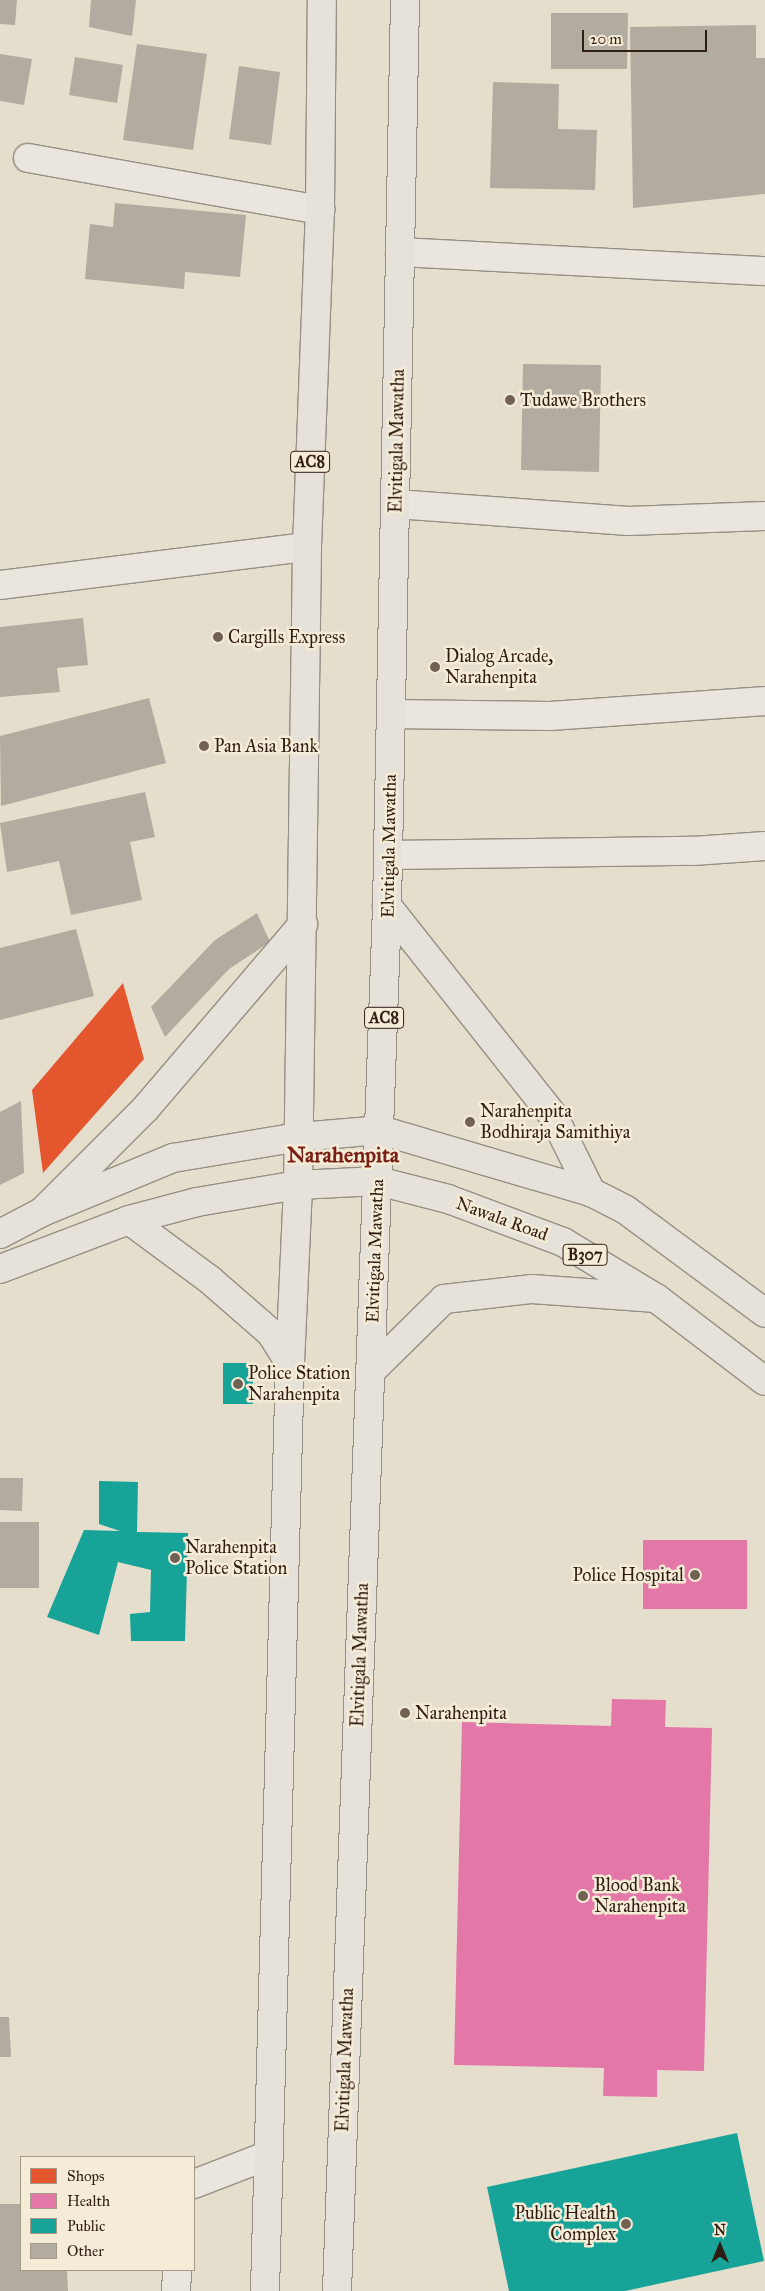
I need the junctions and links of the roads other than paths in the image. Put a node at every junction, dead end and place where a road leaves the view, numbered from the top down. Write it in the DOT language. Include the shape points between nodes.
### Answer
graph roads {
  1 [pos="322,0"];
  2 [pos="406,0"];
  3 [pos="28,158"];
  4 [pos="320,210"];
  5 [pos="400,252"];
  6 [pos="765,271"];
  7 [pos="396,504"];
  8 [pos="765,516"];
  9 [pos="306,547"];
  10 [pos="0,585"];
  11 [pos="765,701"];
  12 [pos="392,714"];
  13 [pos="765,846"];
  14 [pos="389,855"];
  15 [pos="387,906"];
  16 [pos="303,924"];
  17 [pos="380,1130"];
  18 [pos="299,1137"];
  19 [pos="378,1181"];
  20 [pos="298,1185"];
  21 [pos="591,1192"];
  22 [pos="42,1212"];
  23 [pos="129,1220"];
  24 [pos="0,1234"];
  25 [pos="0,1269"];
  26 [pos="656,1298"];
  27 [pos="765,1314"];
  28 [pos="290,1363"];
  29 [pos="370,1372"];
  30 [pos="765,1381"];
  31 [pos="268,2155"];
  32 [pos="195,2184"];
  33 [pos="177,2271"];
  34 [pos="176,2291"];
  35 [pos="265,2291"];
  36 [pos="337,2291"];
  1 -- 4 [label="main road, AC8"];
  2 -- 5 [label="main road, Elvitigala Mawatha / AC8"];
  3 -- 4 [label="street"];
  4 -- 9 [label="main road, AC8"];
  5 -- 6 [label="street"];
  5 -- 7 [label="main road, Elvitigala Mawatha / AC8"];
  7 -- 8 [label="street" via="628,521"];
  7 -- 12 [label="main road, Elvitigala Mawatha / AC8"];
  9 -- 10 [label="street"];
  9 -- 16 [label="main road, AC8"];
  11 -- 12 [label="street" via="550,716"];
  12 -- 14 [label="main road, Elvitigala Mawatha / AC8"];
  13 -- 14 [label="street" via="693,851"];
  14 -- 15 [label="main road, Elvitigala Mawatha / AC8"];
  15 -- 17 [label="main road, Elvitigala Mawatha / AC8"];
  15 -- 21 [label="main road" via="554,1117"];
  16 -- 18 [label="main road, AC8"];
  16 -- 22 [label="main road" via="146,1108"];
  17 -- 18 [label="main road"];
  17 -- 19 [label="main road, Elvitigala Mawatha"];
  17 -- 21 [label="main road"];
  18 -- 20 [label="main road"];
  18 -- 22 [label="main road" via="173,1158"];
  19 -- 20 [label="main road, Nawala Road"];
  19 -- 26 [label="main road, Nawala Road / B307" via="448,1199 563,1242"];
  19 -- 29 [label="main road, Elvitigala Mawatha"];
  20 -- 23 [label="main road, Nawala Road" via="197,1202"];
  20 -- 28 [label="main road"];
  21 -- 27 [label="main road" via="626,1210"];
  22 -- 24 [label="main road"];
  23 -- 25 [label="main road, Nawala Road"];
  23 -- 28 [label="main road" via="210,1280 271,1333"];
  26 -- 29 [label="main road" via="532,1290 444,1299"];
  26 -- 30 [label="main road, Nawala Road / B307"];
  28 -- 31 [label="main road"];
  29 -- 36 [label="main road, Elvitigala Mawatha"];
  31 -- 32 [label="street"];
  31 -- 35 [label="main road"];
  33 -- 34 [label="street"];
}
